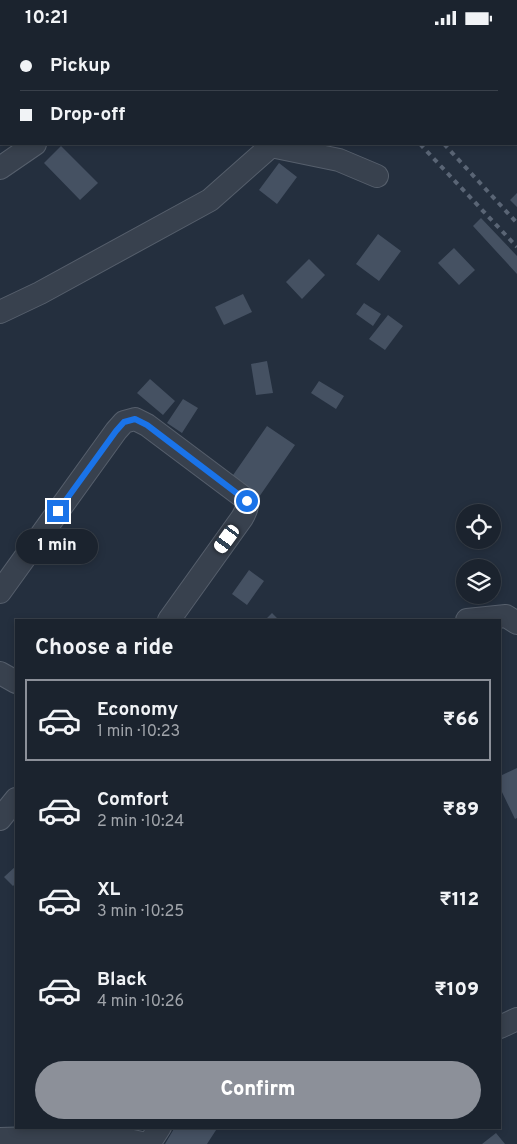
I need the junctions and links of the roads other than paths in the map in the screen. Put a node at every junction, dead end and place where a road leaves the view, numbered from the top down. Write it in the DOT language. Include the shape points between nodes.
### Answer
graph roads {
  1 [pos="34,145"];
  2 [pos="270,145"];
  3 [pos="0,168"];
  4 [pos="378,176"];
  5 [pos="0,312"];
  6 [pos="0,593"];
  7 [pos="170,619"];
  8 [pos="0,673"];
  9 [pos="15,681"];
  10 [pos="15,800"];
  11 [pos="0,819"];
  12 [pos="517,1019"];
  13 [pos="501,1027"];
  14 [pos="159,1129"];
  15 [pos="0,1139"];
  16 [pos="148,1144"];
  1 -- 3 [label="street"];
  2 -- 4 [label="street" via="339,160"];
  2 -- 5 [label="street" via="210,200"];
  6 -- 7 [label="street" via="116,431 124,422 135,419 244,497 248,505"];
  8 -- 9 [label="street"];
  10 -- 11 [label="street"];
  12 -- 13 [label="street"];
  14 -- 16 [label="street"];
  15 -- 16 [label="street" via="103,1136"];
}
